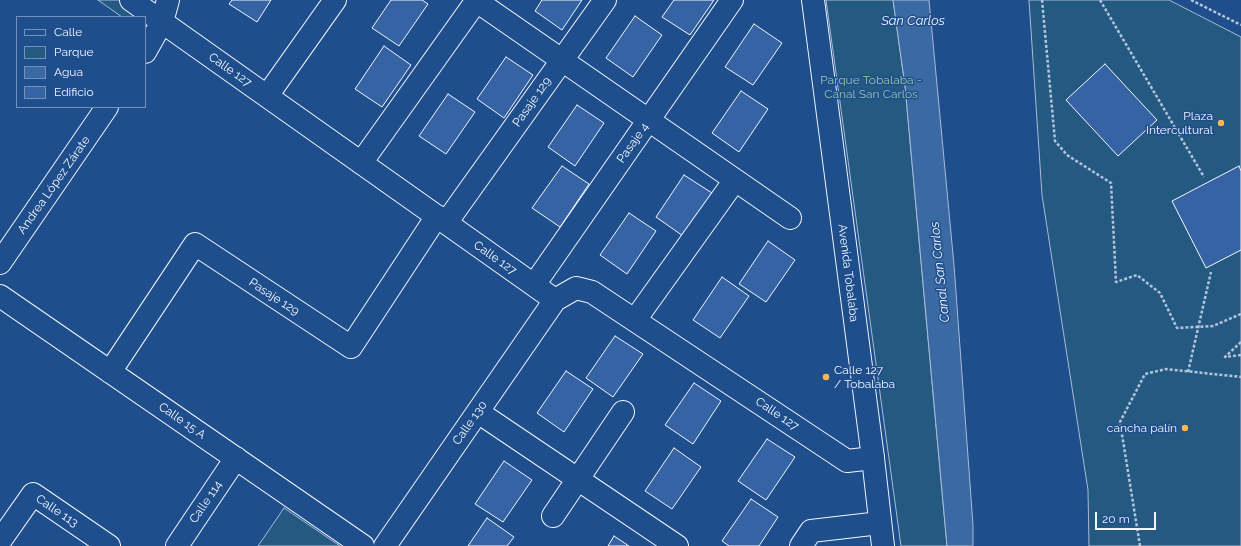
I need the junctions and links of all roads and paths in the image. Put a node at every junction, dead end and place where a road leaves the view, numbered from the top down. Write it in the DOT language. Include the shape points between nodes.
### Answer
graph roads {
  1 [pos="131,0"];
  2 [pos="168,0"];
  3 [pos="335,0"];
  4 [pos="476,0"];
  5 [pos="605,0"];
  6 [pos="732,0"];
  7 [pos="814,0"];
  8 [pos="1042,0"];
  9 [pos="1100,0"];
  10 [pos="1191,0"];
  11 [pos="162,22"];
  12 [pos="1241,25"];
  13 [pos="146,50"];
  14 [pos="562,60"];
  15 [pos="267,96"];
  16 [pos="106,108"];
  17 [pos="649,120"];
  18 [pos="361,163"];
  19 [pos="1204,177"];
  20 [pos="734,180"];
  21 [pos="790,218"];
  22 [pos="442,220"];
  23 [pos="0,263"];
  24 [pos="1211,272"];
  25 [pos="534,285"];
  26 [pos="0,296"];
  27 [pos="555,300"];
  28 [pos="1241,314"];
  29 [pos="635,320"];
  30 [pos="1198,327"];
  31 [pos="1241,342"];
  32 [pos="1241,355"];
  33 [pos="110,372"];
  34 [pos="1188,372"];
  35 [pos="1241,377"];
  36 [pos="478,412"];
  37 [pos="623,412"];
  38 [pos="236,458"];
  39 [pos="873,458"];
  40 [pos="577,480"];
  41 [pos="553,516"];
  42 [pos="880,523"];
  43 [pos="0,541"];
  44 [pos="109,546"];
  45 [pos="177,546"];
  46 [pos="363,546"];
  47 [pos="385,546"];
  48 [pos="677,546"];
  49 [pos="801,546"];
  50 [pos="883,546"];
  51 [pos="1140,546"];
  1 -- 11 [label="street, Calle 127"];
  2 -- 11 [label="street"];
  3 -- 15 [label="street"];
  4 -- 14 [label="street"];
  4 -- 18 [label="street"];
  5 -- 14 [label="street, Pasaje 129"];
  6 -- 17 [label="street, Pasaje 4"];
  7 -- 39 [label="street, Avenida Tobalaba"];
  8 -- 30 [label="path" via="1055,141 1066,155 1112,183 1116,282 1137,275 1160,293 1177,328"];
  9 -- 19 [label="path"];
  10 -- 12 [label="path"];
  11 -- 13 [label="street"];
  11 -- 15 [label="street, Calle 127"];
  14 -- 17 [label="street"];
  14 -- 22 [label="street, Pasaje 129"];
  15 -- 18 [label="street, Calle 127"];
  16 -- 23 [label="street, Andrea López Zárate"];
  17 -- 20 [label="street"];
  17 -- 25 [label="street, Pasaje 4"];
  18 -- 22 [label="street, Calle 127"];
  20 -- 21 [label="street"];
  20 -- 29 [label="street"];
  22 -- 25 [label="street, Calle 127"];
  22 -- 33 [label="street, Pasaje 129" via="351,347 195,244"];
  24 -- 30 [label="path"];
  25 -- 27 [label="street, Calle 127"];
  26 -- 33 [label="street, Calle 15 A"];
  27 -- 29 [label="street, Calle 127" via="576,288 592,292"];
  27 -- 36 [label="street, Calle 130"];
  28 -- 30 [label="path" via="1213,326"];
  29 -- 39 [label="street, Calle 127" via="847,461"];
  30 -- 34 [label="path"];
  31 -- 32 [label="path" via="1225,357"];
  33 -- 38 [label="street, Calle 15 A"];
  34 -- 35 [label="path"];
  34 -- 51 [label="path" via="1166,369 1145,374 1120,422"];
  36 -- 40 [label="street"];
  36 -- 47 [label="street, Calle 130"];
  37 -- 40 [label="street"];
  38 -- 45 [label="street, Calle 114"];
  38 -- 46 [label="street, Calle 15 A"];
  39 -- 42 [label="street, Avenida Tobalaba"];
  40 -- 41 [label="street"];
  40 -- 48 [label="street"];
  42 -- 49 [label="street" via="811,531"];
  42 -- 50 [label="street, Avenida Tobalaba"];
  43 -- 44 [label="street, Calle 113" via="33,494"];
}
